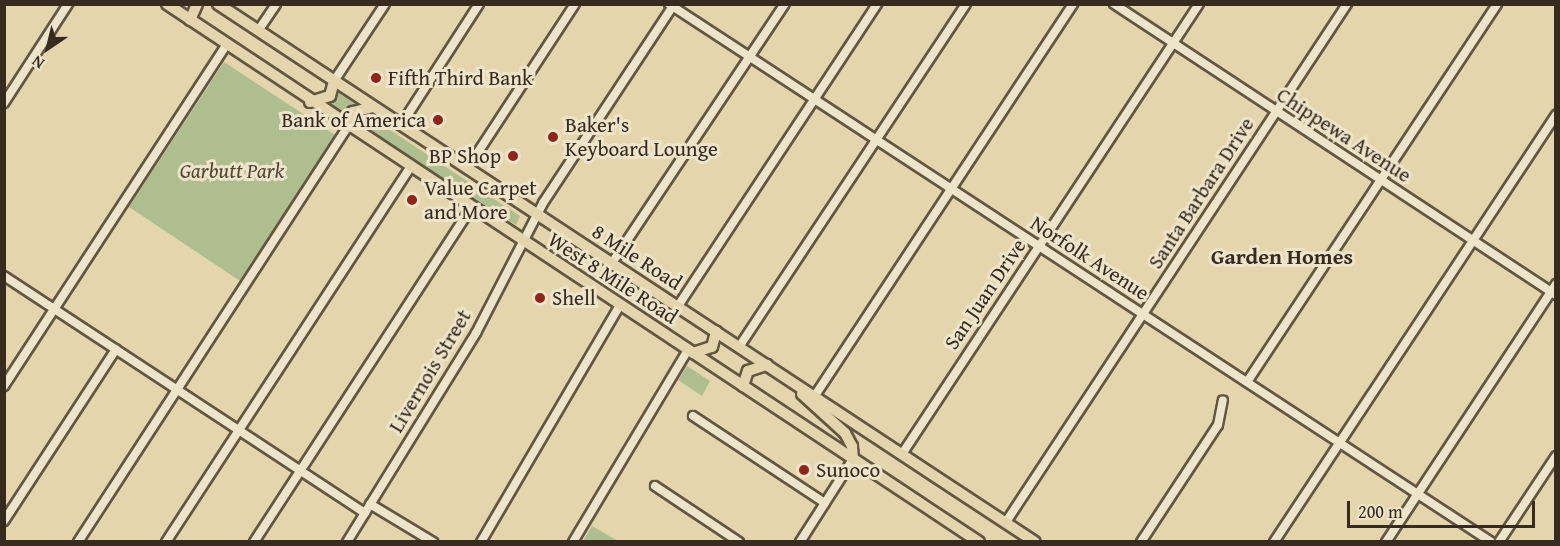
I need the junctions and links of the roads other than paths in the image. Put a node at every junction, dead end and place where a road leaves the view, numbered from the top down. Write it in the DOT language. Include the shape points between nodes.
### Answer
graph roads {
  1 [pos="68,4"];
  2 [pos="168,4"];
  3 [pos="197,4"];
  4 [pos="218,4"];
  5 [pos="276,4"];
  6 [pos="385,4"];
  7 [pos="479,4"];
  8 [pos="575,4"];
  9 [pos="785,4"];
  10 [pos="877,4"];
  11 [pos="966,4"];
  12 [pos="1073,4"];
  13 [pos="1114,4"];
  14 [pos="1199,4"];
  15 [pos="1347,4"];
  16 [pos="1497,4"];
  17 [pos="672,5"];
  18 [pos="190,20"];
  19 [pos="258,31"];
  20 [pos="1173,43"];
  21 [pos="226,46"];
  22 [pos="751,57"];
  23 [pos="334,81"];
  24 [pos="815,99"];
  25 [pos="310,102"];
  26 [pos="4,103"];
  27 [pos="373,107"];
  28 [pos="1276,113"];
  29 [pos="1556,115"];
  30 [pos="401,125"];
  31 [pos="348,127"];
  32 [pos="876,139"];
  33 [pos="410,167"];
  34 [pos="467,169"];
  35 [pos="1380,181"];
  36 [pos="952,189"];
  37 [pos="471,208"];
  38 [pos="537,215"];
  39 [pos="1472,240"];
  40 [pos="524,243"];
  41 [pos="1039,246"];
  42 [pos="612,263"];
  43 [pos="4,276"];
  44 [pos="1556,284"];
  45 [pos="1553,293"];
  46 [pos="620,305"];
  47 [pos="678,306"];
  48 [pos="55,309"];
  49 [pos="1143,314"];
  50 [pos="716,332"];
  51 [pos="739,346"];
  52 [pos="116,349"];
  53 [pos="690,351"];
  54 [pos="766,365"];
  55 [pos="789,380"];
  56 [pos="1246,382"];
  57 [pos="4,386"];
  58 [pos="743,386"];
  59 [pos="177,390"];
  60 [pos="814,396"];
  61 [pos="1223,400"];
  62 [pos="693,416"];
  63 [pos="239,430"];
  64 [pos="1340,442"];
  65 [pos="902,454"];
  66 [pos="1556,456"];
  67 [pos="853,459"];
  68 [pos="300,470"];
  69 [pos="655,486"];
  70 [pos="1418,493"];
  71 [pos="825,503"];
  72 [pos="370,504"];
  73 [pos="364,513"];
  74 [pos="4,520"];
  75 [pos="1006,522"];
  76 [pos="1016,529"];
  77 [pos="78,542"];
  78 [pos="166,542"];
  79 [pos="254,542"];
  80 [pos="347,542"];
  81 [pos="434,542"];
  82 [pos="481,542"];
  83 [pos="573,542"];
  84 [pos="739,542"];
  85 [pos="800,542"];
  86 [pos="979,542"];
  87 [pos="1013,542"];
  88 [pos="1035,542"];
  89 [pos="1141,542"];
  90 [pos="1274,542"];
  91 [pos="1386,542"];
  92 [pos="1491,542"];
  93 [pos="1499,542"];
  1 -- 26 [label="street"];
  2 -- 18 [label="highway, West 8 Mile Road"];
  3 -- 18 [label="highway"];
  4 -- 19 [label="highway, 8 Mile Road"];
  5 -- 19 [label="street"];
  6 -- 23 [label="street"];
  7 -- 30 [label="street"];
  8 -- 34 [label="street"];
  9 -- 22 [label="street"];
  10 -- 24 [label="street"];
  11 -- 32 [label="street"];
  12 -- 36 [label="street"];
  13 -- 20 [label="street, Chippewa Avenue"];
  14 -- 20 [label="street, San Juan Drive"];
  15 -- 28 [label="street, Santa Barbara Drive"];
  16 -- 35 [label="street"];
  17 -- 22 [label="street, Norfolk Avenue"];
  17 -- 38 [label="street, Livernois Street"];
  18 -- 21 [label="highway, West 8 Mile Road"];
  19 -- 23 [label="highway, 8 Mile Road"];
  20 -- 28 [label="street, Chippewa Avenue"];
  20 -- 41 [label="street, San Juan Drive"];
  21 -- 25 [label="highway, West 8 Mile Road"];
  21 -- 48 [label="street"];
  22 -- 24 [label="street, Norfolk Avenue"];
  22 -- 42 [label="street"];
  23 -- 25 [label="highway" via="330,96"];
  23 -- 27 [label="highway, 8 Mile Road"];
  24 -- 32 [label="street, Norfolk Avenue"];
  24 -- 47 [label="street"];
  25 -- 31 [label="highway, West 8 Mile Road"];
  27 -- 30 [label="highway, 8 Mile Road"];
  27 -- 31 [label="highway" via="353,112"];
  28 -- 35 [label="street, Chippewa Avenue"];
  28 -- 49 [label="street, Santa Barbara Drive"];
  29 -- 39 [label="street"];
  30 -- 34 [label="highway, 8 Mile Road"];
  31 -- 33 [label="highway, West 8 Mile Road"];
  31 -- 59 [label="street"];
  32 -- 36 [label="street, Norfolk Avenue"];
  32 -- 51 [label="street"];
  33 -- 37 [label="highway, West 8 Mile Road"];
  33 -- 63 [label="street"];
  34 -- 38 [label="highway, 8 Mile Road"];
  35 -- 39 [label="street, Chippewa Avenue"];
  35 -- 56 [label="street"];
  36 -- 41 [label="street, Norfolk Avenue"];
  36 -- 60 [label="street"];
  37 -- 40 [label="highway, West 8 Mile Road"];
  37 -- 68 [label="street"];
  38 -- 40 [label="street, Livernois Street"];
  38 -- 42 [label="highway, 8 Mile Road"];
  39 -- 45 [label="street, Chippewa Avenue"];
  39 -- 64 [label="street"];
  40 -- 46 [label="highway, West 8 Mile Road"];
  40 -- 72 [label="street, Livernois Street" via="476,333"];
  41 -- 49 [label="street, Norfolk Avenue"];
  41 -- 65 [label="street, San Juan Drive"];
  42 -- 47 [label="highway, 8 Mile Road"];
  43 -- 48 [label="street"];
  44 -- 45 [label="street"];
  45 -- 70 [label="street"];
  46 -- 53 [label="highway, West 8 Mile Road"];
  46 -- 82 [label="street"];
  47 -- 50 [label="highway, 8 Mile Road"];
  48 -- 52 [label="street"];
  48 -- 57 [label="street"];
  49 -- 56 [label="street, Norfolk Avenue"];
  49 -- 75 [label="street, Santa Barbara Drive"];
  50 -- 51 [label="highway, 8 Mile Road"];
  50 -- 53 [label="highway" via="712,347"];
  51 -- 54 [label="highway, 8 Mile Road"];
  52 -- 59 [label="street"];
  52 -- 74 [label="street"];
  53 -- 58 [label="highway, West 8 Mile Road"];
  53 -- 83 [label="street"];
  54 -- 55 [label="highway, 8 Mile Road"];
  54 -- 58 [label="highway" via="748,371"];
  55 -- 60 [label="highway, 8 Mile Road"];
  55 -- 67 [label="highway" via="845,433"];
  56 -- 64 [label="street, Norfolk Avenue"];
  58 -- 67 [label="highway, West 8 Mile Road"];
  59 -- 63 [label="street"];
  59 -- 77 [label="street"];
  60 -- 65 [label="highway, 8 Mile Road"];
  61 -- 89 [label="street" via="1218,424"];
  62 -- 71 [label="street"];
  63 -- 68 [label="street"];
  63 -- 78 [label="street"];
  64 -- 70 [label="street, Norfolk Avenue"];
  64 -- 90 [label="street"];
  65 -- 75 [label="highway, 8 Mile Road"];
  66 -- 93 [label="street"];
  67 -- 71 [label="street"];
  67 -- 86 [label="highway, West 8 Mile Road"];
  68 -- 73 [label="street"];
  68 -- 79 [label="street"];
  69 -- 84 [label="street"];
  70 -- 91 [label="street"];
  70 -- 92 [label="street, Norfolk Avenue"];
  71 -- 85 [label="street"];
  72 -- 73 [label="street, Livernois Street"];
  72 -- 81 [label="street"];
  73 -- 80 [label="street, Livernois Street"];
  75 -- 76 [label="highway, 8 Mile Road"];
  76 -- 87 [label="highway"];
  76 -- 88 [label="highway, 8 Mile Road"];
}
